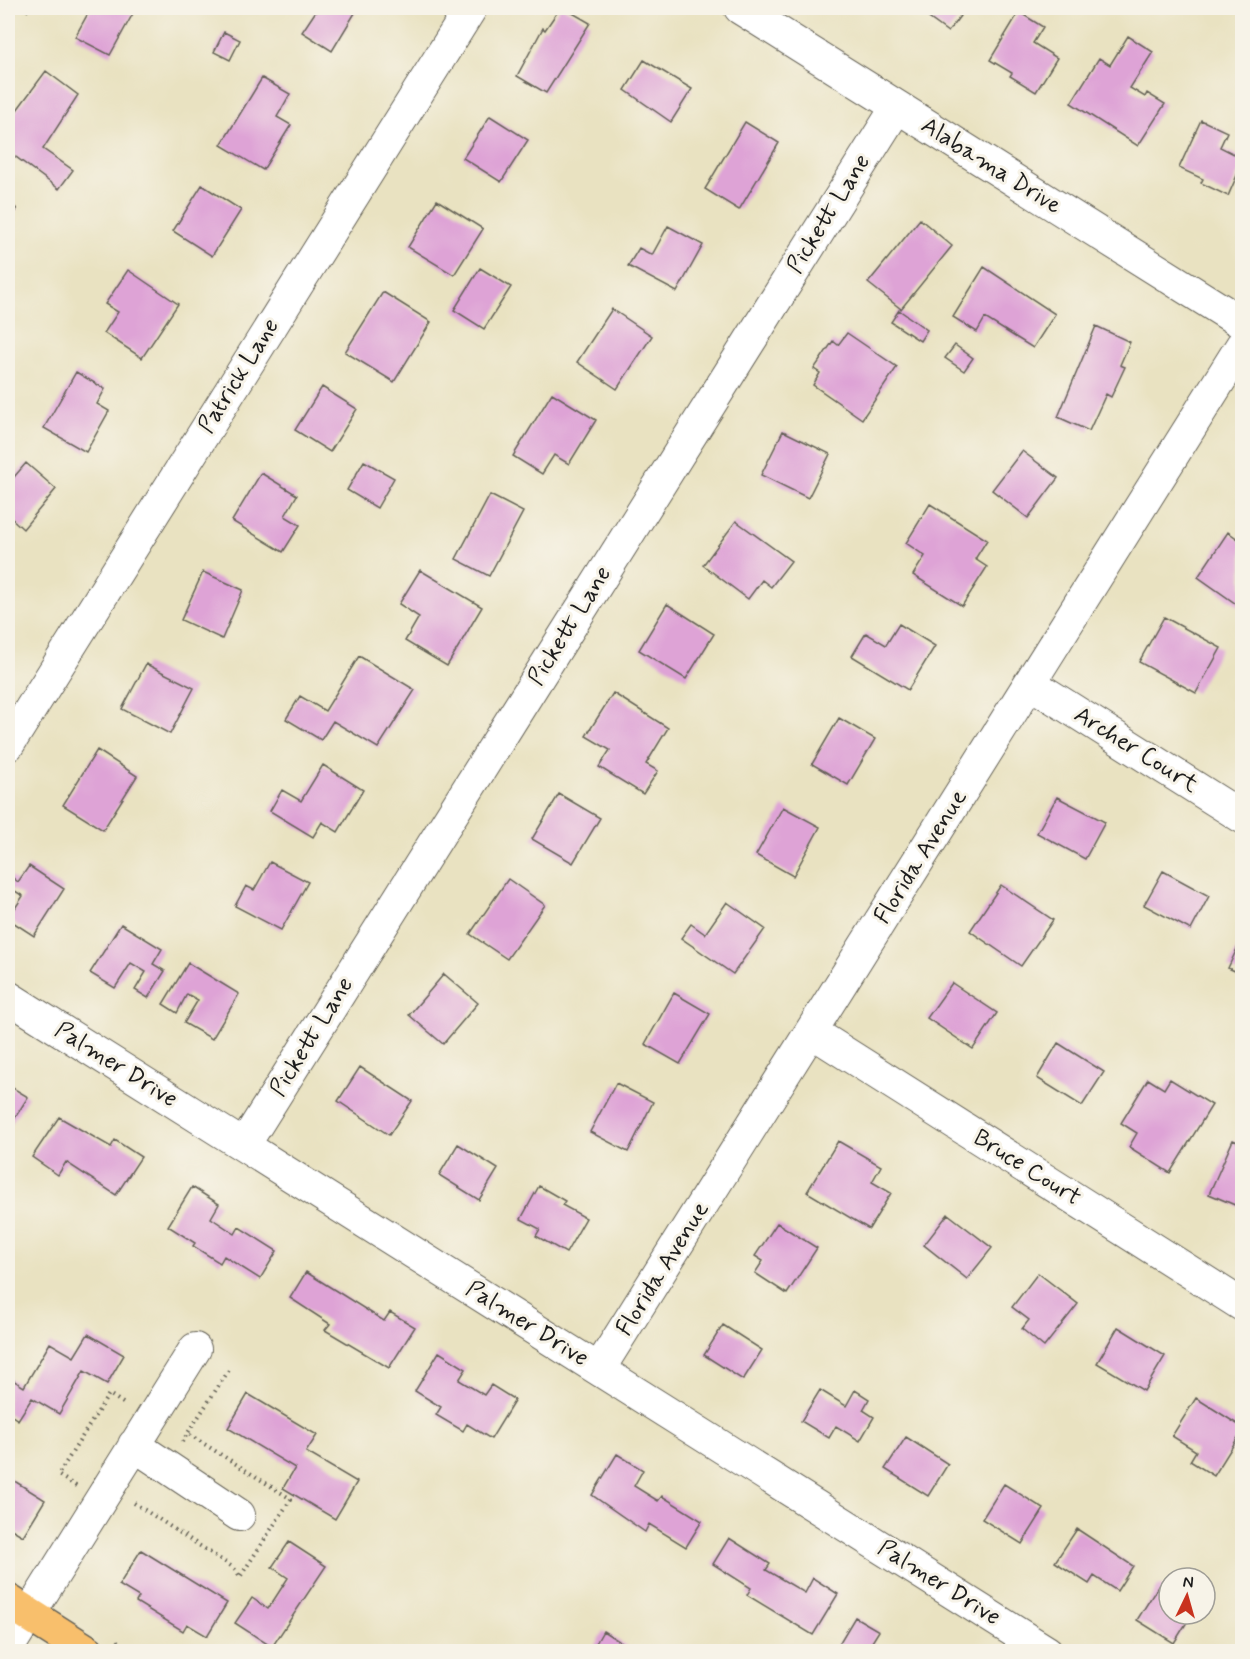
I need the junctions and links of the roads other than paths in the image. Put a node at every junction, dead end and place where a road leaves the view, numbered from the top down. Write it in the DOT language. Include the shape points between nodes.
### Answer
graph roads {
  1 [pos="471,8"];
  2 [pos="740,8"];
  3 [pos="897,107"];
  4 [pos="1242,323"];
  5 [pos="1242,345"];
  6 [pos="1030,683"];
  7 [pos="8,745"];
  8 [pos="1242,817"];
  9 [pos="8,997"];
  10 [pos="812,1032"];
  11 [pos="244,1145"];
  12 [pos="1242,1305"];
  13 [pos="195,1348"];
  14 [pos="599,1369"];
  15 [pos="134,1445"];
  16 [pos="239,1515"];
  17 [pos="18,1608"];
  18 [pos="102,1646"];
  19 [pos="8,1648"];
  20 [pos="1047,1652"];
  1 -- 7 [label="street, Patrick Lane"];
  2 -- 3 [label="street, Alabama Drive"];
  3 -- 4 [label="street, Alabama Drive"];
  3 -- 11 [label="street, Pickett Lane"];
  5 -- 6 [label="street, Florida Avenue"];
  6 -- 8 [label="street, Archer Court"];
  6 -- 10 [label="street, Florida Avenue"];
  9 -- 11 [label="street, Palmer Drive"];
  10 -- 12 [label="street, Bruce Court"];
  10 -- 14 [label="street, Florida Avenue"];
  11 -- 14 [label="street, Palmer Drive"];
  13 -- 15 [label="street"];
  14 -- 20 [label="street, Palmer Drive"];
  15 -- 16 [label="street"];
  15 -- 17 [label="street" via="112,1506"];
  17 -- 18 [label="main road"];
  17 -- 19 [label="street"];
}
